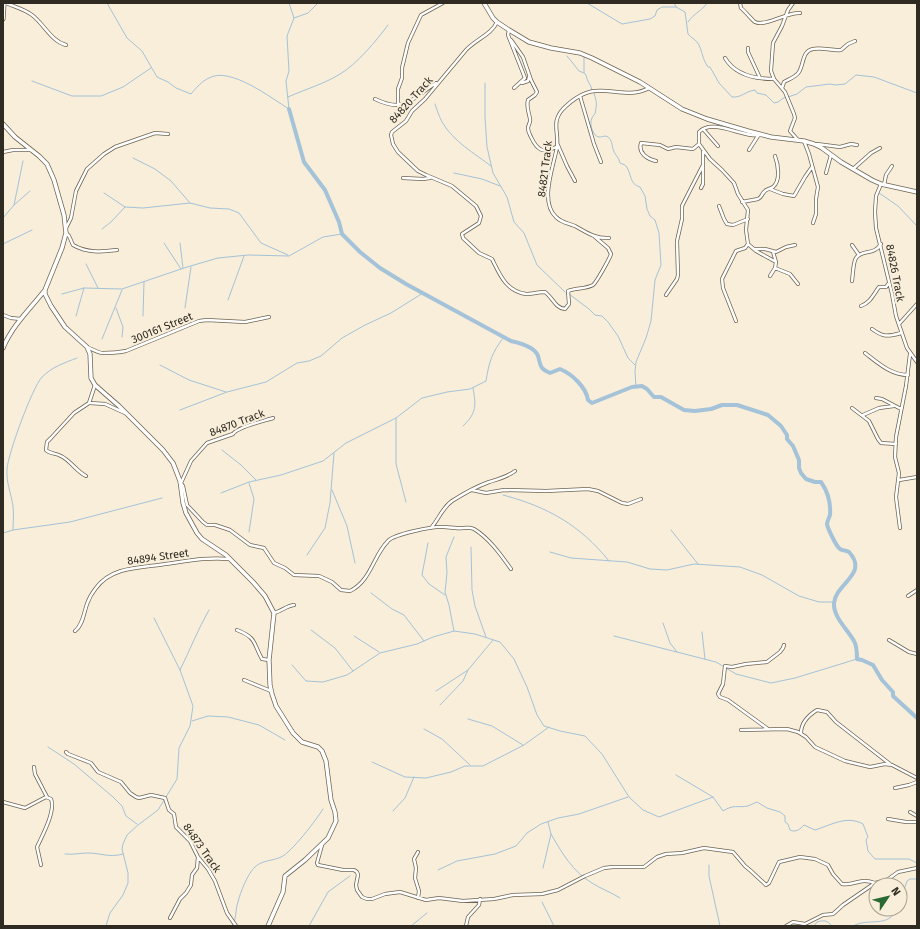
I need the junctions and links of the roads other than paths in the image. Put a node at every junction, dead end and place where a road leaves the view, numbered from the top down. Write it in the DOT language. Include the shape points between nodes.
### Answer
graph roads {
  1 [pos="5,3"];
  2 [pos="444,3"];
  3 [pos="484,3"];
  4 [pos="740,3"];
  5 [pos="793,3"];
  6 [pos="800,13"];
  7 [pos="786,14"];
  8 [pos="3,19"];
  9 [pos="497,22"];
  10 [pos="509,30"];
  11 [pos="511,40"];
  12 [pos="855,41"];
  13 [pos="66,45"];
  14 [pos="748,48"];
  15 [pos="725,58"];
  16 [pos="529,77"];
  17 [pos="760,78"];
  18 [pos="774,79"];
  19 [pos="438,82"];
  20 [pos="521,83"];
  21 [pos="514,88"];
  22 [pos="649,88"];
  23 [pos="782,89"];
  24 [pos="580,96"];
  25 [pos="375,99"];
  26 [pos="400,105"];
  27 [pos="3,124"];
  28 [pos="703,129"];
  29 [pos="168,134"];
  30 [pos="760,135"];
  31 [pos="798,140"];
  32 [pos="804,141"];
  33 [pos="557,143"];
  34 [pos="698,144"];
  35 [pos="814,144"];
  36 [pos="857,145"];
  37 [pos="557,146"];
  38 [pos="718,146"];
  39 [pos="880,148"];
  40 [pos="31,150"];
  41 [pos="749,150"];
  42 [pos="703,151"];
  43 [pos="3,152"];
  44 [pos="831,154"];
  45 [pos="775,156"];
  46 [pos="656,161"];
  47 [pos="601,162"];
  48 [pos="703,165"];
  49 [pos="892,166"];
  50 [pos="812,167"];
  51 [pos="853,169"];
  52 [pos="826,173"];
  53 [pos="403,178"];
  54 [pos="430,178"];
  55 [pos="575,181"];
  56 [pos="882,184"];
  57 [pos="700,188"];
  58 [pos="770,188"];
  59 [pos="917,192"];
  60 [pos="742,202"];
  61 [pos="719,206"];
  62 [pos="748,219"];
  63 [pos="813,223"];
  64 [pos="66,231"];
  65 [pos="596,236"];
  66 [pos="609,238"];
  67 [pos="748,244"];
  68 [pos="881,244"];
  69 [pos="795,245"];
  70 [pos="852,245"];
  71 [pos="754,249"];
  72 [pos="117,250"];
  73 [pos="773,252"];
  74 [pos="859,255"];
  75 [pos="776,262"];
  76 [pos="775,268"];
  77 [pos="770,276"];
  78 [pos="852,280"];
  79 [pos="889,283"];
  80 [pos="798,284"];
  81 [pos="45,290"];
  82 [pos="666,295"];
  83 [pos="917,304"];
  84 [pos="861,306"];
  85 [pos="3,315"];
  86 [pos="269,317"];
  87 [pos="22,319"];
  88 [pos="736,321"];
  89 [pos="899,324"];
  90 [pos="872,329"];
  91 [pos="901,333"];
  92 [pos="87,347"];
  93 [pos="3,348"];
  94 [pos="865,353"];
  95 [pos="910,353"];
  96 [pos="917,362"];
  97 [pos="908,374"];
  98 [pos="95,385"];
  99 [pos="876,398"];
  100 [pos="90,403"];
  101 [pos="894,406"];
  102 [pos="852,408"];
  103 [pos="901,409"];
  104 [pos="125,413"];
  105 [pos="863,416"];
  106 [pos="273,418"];
  107 [pos="896,444"];
  108 [pos="515,471"];
  109 [pos="86,476"];
  110 [pos="917,477"];
  111 [pos="899,480"];
  112 [pos="180,482"];
  113 [pos="472,490"];
  114 [pos="641,499"];
  115 [pos="430,528"];
  116 [pos="900,528"];
  117 [pos="229,559"];
  118 [pos="511,569"];
  119 [pos="917,590"];
  120 [pos="908,596"];
  121 [pos="294,605"];
  122 [pos="274,613"];
  123 [pos="238,630"];
  124 [pos="75,631"];
  125 [pos="889,640"];
  126 [pos="784,645"];
  127 [pos="917,654"];
  128 [pos="269,660"];
  129 [pos="244,680"];
  130 [pos="271,690"];
  131 [pos="741,730"];
  132 [pos="768,730"];
  133 [pos="801,733"];
  134 [pos="66,752"];
  135 [pos="892,765"];
  136 [pos="34,767"];
  137 [pos="917,778"];
  138 [pos="917,782"];
  139 [pos="895,788"];
  140 [pos="47,797"];
  141 [pos="3,802"];
  142 [pos="910,812"];
  143 [pos="917,816"];
  144 [pos="888,819"];
  145 [pos="917,822"];
  146 [pos="323,841"];
  147 [pos="418,852"];
  148 [pos="198,857"];
  149 [pos="41,865"];
  150 [pos="917,868"];
  151 [pos="891,877"];
  152 [pos="868,882"];
  153 [pos="868,887"];
  154 [pos="418,898"];
  155 [pos="480,899"];
  156 [pos="170,918"];
  157 [pos="236,926"];
  158 [pos="268,926"];
  159 [pos="466,926"];
  160 [pos="786,926"];
  1 -- 8 [label="street"];
  1 -- 13 [label="street" via="28,12 56,41"];
  2 -- 26 [label="street" via="421,15 408,43 398,89"];
  3 -- 9 [label="street"];
  4 -- 7 [label="street" via="741,8 756,22 768,21"];
  5 -- 7 [label="street"];
  6 -- 7 [label="street"];
  7 -- 18 [label="street" via="773,43 771,71"];
  9 -- 10 [label="street"];
  9 -- 19 [label="street, 84820 Track" via="466,50"];
  10 -- 11 [label="street"];
  10 -- 22 [label="street" via="529,42 592,58"];
  11 -- 16 [label="street" via="523,57"];
  11 -- 20 [label="street" via="525,76"];
  12 -- 23 [label="street" via="841,50 810,50 803,58 799,72 784,82"];
  14 -- 17 [label="street"];
  15 -- 17 [label="street" via="732,67"];
  16 -- 20 [label="street" via="528,81"];
  16 -- 37 [label="street" via="537,92 528,100 528,132 536,148 546,150"];
  17 -- 18 [label="street"];
  18 -- 23 [label="street"];
  19 -- 26 [label="street" via="408,103"];
  19 -- 54 [label="street, 84820 Track" via="391,135 392,144 398,152"];
  20 -- 21 [label="street"];
  22 -- 24 [label="street, 84821 Track" via="633,92 596,91"];
  22 -- 30 [label="street" via="682,109"];
  23 -- 31 [label="street" via="795,118 790,131"];
  24 -- 33 [label="street, 84821 Track" via="561,113 556,124"];
  24 -- 47 [label="street"];
  25 -- 26 [label="street" via="383,103"];
  27 -- 40 [label="street"];
  28 -- 30 [label="street" via="717,128"];
  28 -- 34 [label="street"];
  28 -- 38 [label="street"];
  29 -- 64 [label="street" via="155,133 115,147 87,169 76,191"];
  30 -- 31 [label="street"];
  30 -- 41 [label="street"];
  31 -- 32 [label="street"];
  32 -- 35 [label="street"];
  32 -- 50 [label="street"];
  33 -- 37 [label="street, 84821 Track"];
  33 -- 55 [label="street"];
  34 -- 42 [label="street"];
  34 -- 46 [label="street" via="693,149 641,143 642,153"];
  35 -- 36 [label="street" via="840,148 851,144"];
  35 -- 44 [label="street"];
  37 -- 65 [label="street, 84821 Track" via="549,184 550,209 560,221"];
  39 -- 51 [label="street"];
  40 -- 43 [label="street"];
  40 -- 64 [label="street" via="47,164 51,173 64,215"];
  42 -- 48 [label="street"];
  42 -- 60 [label="street" via="734,183"];
  44 -- 51 [label="street"];
  44 -- 52 [label="street"];
  45 -- 58 [label="street" via="778,178 775,186"];
  48 -- 57 [label="street" via="703,181"];
  48 -- 82 [label="street" via="682,206 677,241 678,275"];
  49 -- 56 [label="street, 84826 Track"];
  50 -- 58 [label="street" via="794,196"];
  50 -- 63 [label="street" via="818,187"];
  51 -- 56 [label="street"];
  53 -- 54 [label="street"];
  54 -- 65 [label="street, 84820 Track" via="452,186 476,206 481,216 480,220 462,234 463,238 479,253 492,259 507,285 526,294 545,292 558,307 565,309 569,304 568,291 596,283 610,258 608,248"];
  56 -- 59 [label="street"];
  56 -- 68 [label="street, 84826 Track" via="876,196 875,212"];
  58 -- 60 [label="street" via="758,199"];
  60 -- 62 [label="street" via="748,210"];
  61 -- 62 [label="street" via="727,224 733,225"];
  62 -- 67 [label="street"];
  64 -- 72 [label="street" via="73,245 86,251"];
  64 -- 81 [label="street"];
  65 -- 66 [label="street, 84821 Track"];
  67 -- 71 [label="street"];
  67 -- 88 [label="street" via="736,252 722,280"];
  68 -- 74 [label="street" via="876,250"];
  68 -- 79 [label="street, 84826 Track"];
  69 -- 73 [label="street"];
  70 -- 74 [label="street"];
  71 -- 73 [label="street"];
  71 -- 75 [label="street"];
  73 -- 75 [label="street"];
  74 -- 78 [label="street" via="855,260"];
  75 -- 76 [label="street"];
  76 -- 77 [label="street"];
  76 -- 80 [label="street" via="790,274"];
  79 -- 84 [label="street" via="886,287 880,287 871,300"];
  79 -- 89 [label="street, 84826 Track"];
  81 -- 87 [label="street"];
  81 -- 92 [label="street" via="60,320"];
  83 -- 89 [label="street"];
  85 -- 87 [label="street"];
  86 -- 92 [label="street, 300161 Street" via="245,322 199,321 126,351 103,353"];
  87 -- 93 [label="street" via="8,336"];
  89 -- 91 [label="street, 84826 Track"];
  90 -- 91 [label="street" via="885,336"];
  91 -- 95 [label="street, 84826 Track"];
  92 -- 98 [label="street" via="90,354 91,378"];
  94 -- 97 [label="street" via="888,370"];
  95 -- 96 [label="street, 84826 Track"];
  95 -- 97 [label="street"];
  97 -- 103 [label="street"];
  98 -- 100 [label="street"];
  98 -- 104 [label="street"];
  99 -- 101 [label="street"];
  100 -- 104 [label="street" via="105,404"];
  100 -- 109 [label="street" via="74,413 47,442 46,447 48,453 60,455"];
  101 -- 103 [label="street"];
  101 -- 105 [label="street" via="879,408"];
  102 -- 105 [label="street"];
  103 -- 107 [label="street"];
  104 -- 112 [label="street" via="170,458"];
  105 -- 107 [label="street" via="872,425 880,442"];
  106 -- 112 [label="street, 84870 Track" via="207,443 191,461"];
  107 -- 111 [label="street" via="895,457"];
  108 -- 113 [label="street"];
  110 -- 111 [label="street"];
  111 -- 116 [label="street" via="896,497"];
  112 -- 115 [label="street" via="187,505 205,524 230,530 250,545 264,548 274,563 294,575 320,576 345,591 352,590 364,580 391,538"];
  112 -- 117 [label="street" via="183,503 192,526 202,539"];
  113 -- 114 [label="street" via="490,493 504,490 588,489 622,503 628,504"];
  113 -- 115 [label="street" via="448,504"];
  115 -- 118 [label="street" via="444,526 474,529 487,537"];
  117 -- 122 [label="street" via="260,589"];
  117 -- 124 [label="street, 84894 Street" via="189,560 130,568 114,573 106,577 90,596 82,621"];
  119 -- 120 [label="street"];
  121 -- 122 [label="street"];
  122 -- 128 [label="street"];
  123 -- 128 [label="street" via="254,641 262,659"];
  125 -- 127 [label="street"];
  126 -- 132 [label="street" via="768,662 725,666 723,684 718,694"];
  128 -- 130 [label="street"];
  129 -- 130 [label="street"];
  130 -- 146 [label="street" via="276,706 293,733 302,742 318,747 324,755 336,821 328,838"];
  131 -- 132 [label="street"];
  132 -- 133 [label="street" via="787,729"];
  133 -- 135 [label="street" via="815,747 845,761 864,766"];
  133 -- 135 [label="street" via="804,722 812,714 817,710 827,712 836,722"];
  134 -- 148 [label="street, 84873 Track" via="91,763 98,772 121,782 136,797 151,795 165,798 169,810 174,814 176,827 190,841"];
  135 -- 137 [label="street"];
  136 -- 140 [label="street"];
  138 -- 139 [label="street"];
  140 -- 141 [label="street" via="25,808"];
  140 -- 149 [label="street" via="51,799 52,806 44,834 37,846"];
  142 -- 143 [label="street"];
  144 -- 145 [label="street"];
  146 -- 154 [label="street" via="318,865 357,872 356,885 362,897 372,899 400,892"];
  146 -- 158 [label="street" via="285,876 283,892"];
  147 -- 154 [label="street" via="414,859"];
  148 -- 156 [label="street" via="191,885"];
  148 -- 157 [label="street, 84873 Track" via="213,878 227,913"];
  150 -- 151 [label="street" via="898,872"];
  152 -- 155 [label="street" via="842,884 828,865 804,857 779,862 766,885 733,852 704,848 661,855 644,867 604,868 546,893"];
  153 -- 160 [label="street" via="833,914 823,915 805,924 793,922"];
  154 -- 155 [label="street" via="457,901"];
  155 -- 159 [label="street" via="479,905 468,917"];
}
